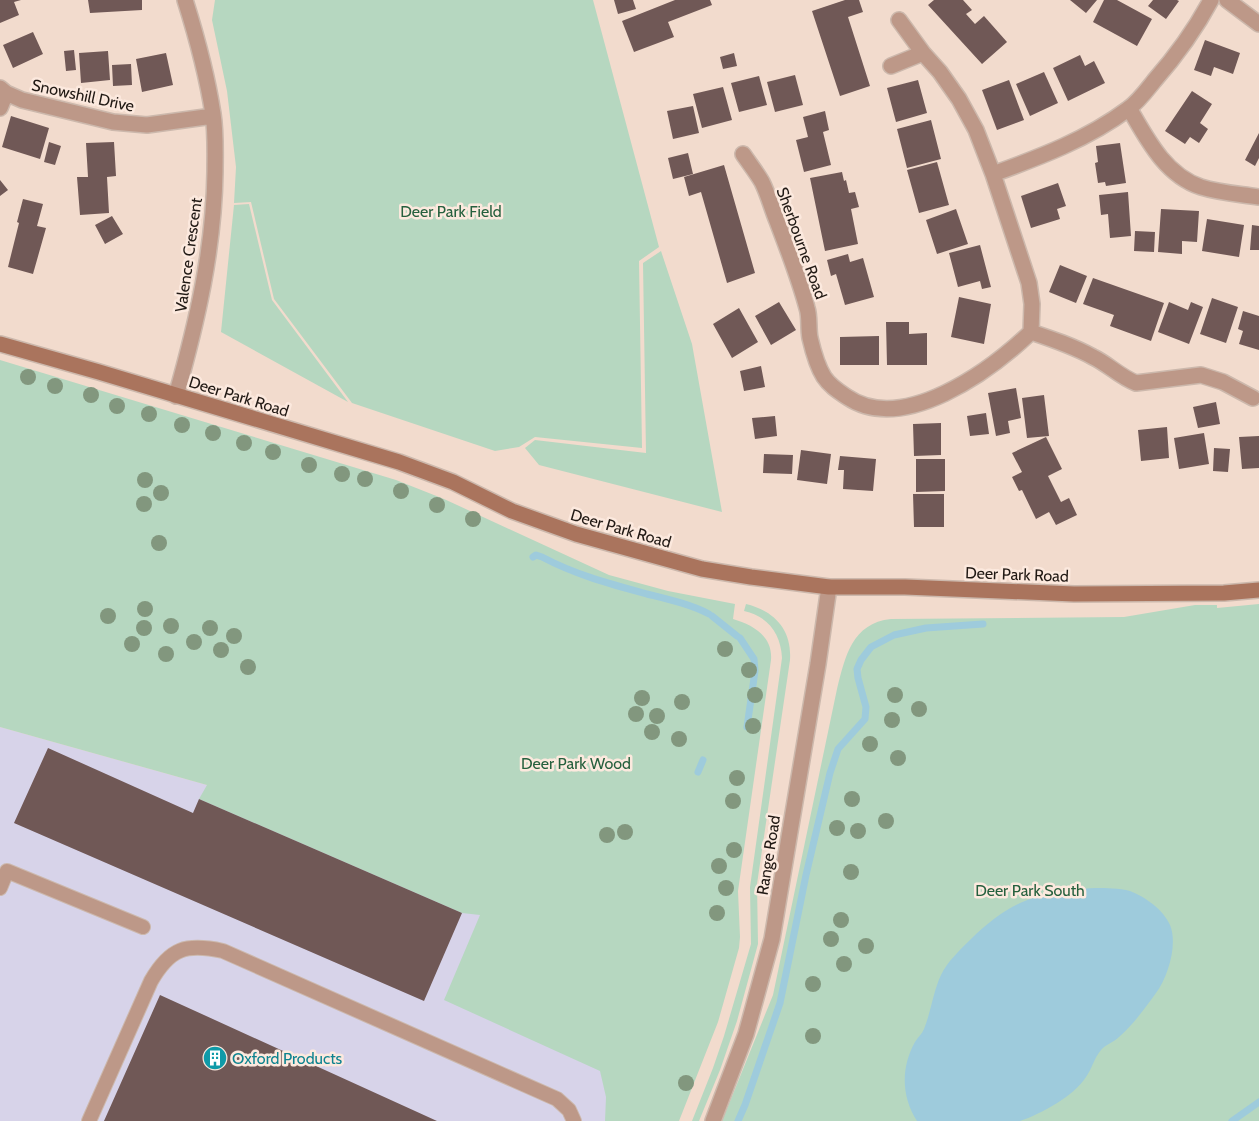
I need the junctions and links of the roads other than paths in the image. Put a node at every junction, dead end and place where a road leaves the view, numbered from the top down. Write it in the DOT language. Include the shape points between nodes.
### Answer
graph roads {
  1 [pos="185,0"];
  2 [pos="1211,0"];
  3 [pos="1226,0"];
  4 [pos="899,20"];
  5 [pos="1259,24"];
  6 [pos="923,52"];
  7 [pos="891,66"];
  8 [pos="3,90"];
  9 [pos="0,108"];
  10 [pos="1129,108"];
  11 [pos="213,116"];
  12 [pos="743,154"];
  13 [pos="993,174"];
  14 [pos="1259,197"];
  15 [pos="1031,332"];
  16 [pos="0,344"];
  17 [pos="176,396"];
  18 [pos="1253,398"];
  19 [pos="829,587"];
  20 [pos="1259,590"];
  21 [pos="0,888"];
  22 [pos="143,927"];
  23 [pos="89,1121"];
  24 [pos="574,1121"];
  25 [pos="713,1121"];
  1 -- 11 [label="street, Valence Crescent" via="198,41"];
  2 -- 10 [label="street" via="1174,57"];
  3 -- 5 [label="street"];
  4 -- 6 [label="street"];
  6 -- 7 [label="street"];
  6 -- 13 [label="street" via="959,99 976,130"];
  8 -- 9 [label="street, Snowshill Drive"];
  8 -- 11 [label="street, Snowshill Drive" via="22,100 129,124 162,124"];
  10 -- 13 [label="street" via="1070,144"];
  10 -- 14 [label="street" via="1157,153 1185,180 1225,192"];
  11 -- 17 [label="street, Valence Crescent" via="215,164 208,262"];
  12 -- 15 [label="street, Sherbourne Road" via="762,183 801,285 816,359 835,389 853,402 885,410 907,408 928,401 1000,360"];
  13 -- 15 [label="street" via="1029,282"];
  15 -- 18 [label="street" via="1094,357 1126,380 1136,383 1200,375 1223,382"];
  16 -- 17 [label="street, Deer Park Road"];
  17 -- 19 [label="street, Deer Park Road" via="398,462 452,482 512,511 576,534 702,569"];
  19 -- 20 [label="street, Deer Park Road" via="1074,594"];
  19 -- 25 [label="street, Range Road" via="772,939 746,1034"];
  21 -- 22 [label="lane" via="8,870"];
  23 -- 24 [label="lane" via="159,967 178,952 196,947 223,951 558,1099"];
}
